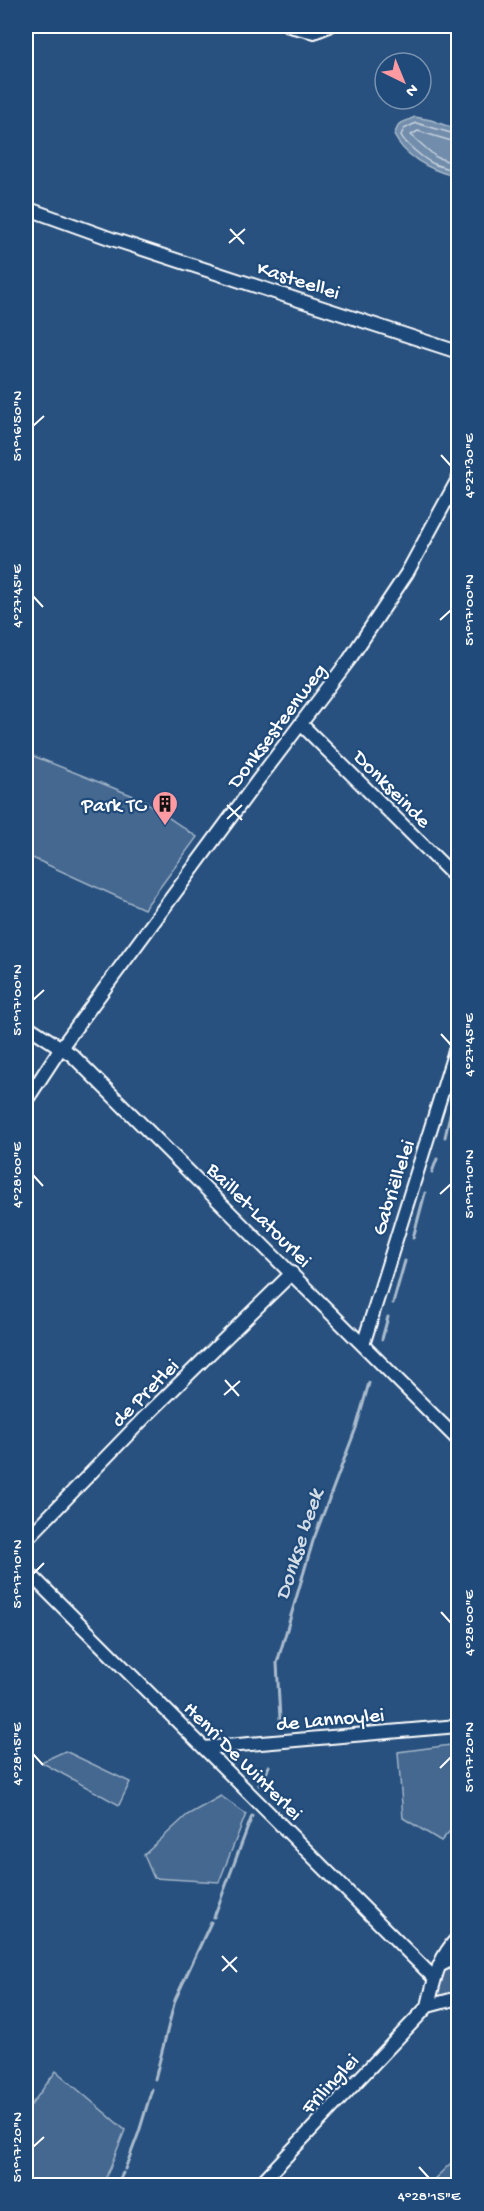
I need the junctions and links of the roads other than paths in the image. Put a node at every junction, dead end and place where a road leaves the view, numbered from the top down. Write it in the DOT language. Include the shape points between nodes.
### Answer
graph roads {
  1 [pos="289,26"];
  2 [pos="329,26"];
  3 [pos="26,208"];
  4 [pos="459,352"];
  5 [pos="459,479"];
  6 [pos="301,724"];
  7 [pos="459,880"];
  8 [pos="26,1025"];
  9 [pos="459,1041"];
  10 [pos="60,1049"];
  11 [pos="26,1101"];
  12 [pos="292,1273"];
  13 [pos="363,1345"];
  14 [pos="459,1440"];
  15 [pos="26,1540"];
  16 [pos="26,1570"];
  17 [pos="459,1726"];
  18 [pos="204,1748"];
  19 [pos="459,1937"];
  20 [pos="459,1964"];
  21 [pos="436,1972"];
  22 [pos="458,1998"];
  23 [pos="428,2006"];
  24 [pos="258,2186"];
  1 -- 2 [label="street" via="314,32"];
  3 -- 4 [label="street, Kasteellei"];
  5 -- 6 [label="street, Donksesteenweg" via="407,573"];
  6 -- 7 [label="street, Donkseinde"];
  6 -- 10 [label="street, Donksesteenweg"];
  8 -- 10 [label="street, Baillet-Latourlei"];
  9 -- 13 [label="street, Gabriëllelei"];
  10 -- 11 [label="street, Donksesteenweg"];
  10 -- 12 [label="street, Baillet-Latourlei" via="72,1055"];
  12 -- 13 [label="street, Baillet-Latourlei"];
  12 -- 15 [label="street, de Pretlei"];
  13 -- 14 [label="street, Baillet-Latourlei"];
  16 -- 18 [label="street, Henri De Winterlei"];
  17 -- 18 [label="street, de Lannoylei"];
  18 -- 21 [label="street, Henri De Winterlei"];
  19 -- 21 [label="street" via="448,1948"];
  20 -- 21 [label="street" via="451,1960"];
  21 -- 23 [label="street"];
  22 -- 23 [label="street"];
  23 -- 24 [label="street, Frilinglei"];
}
